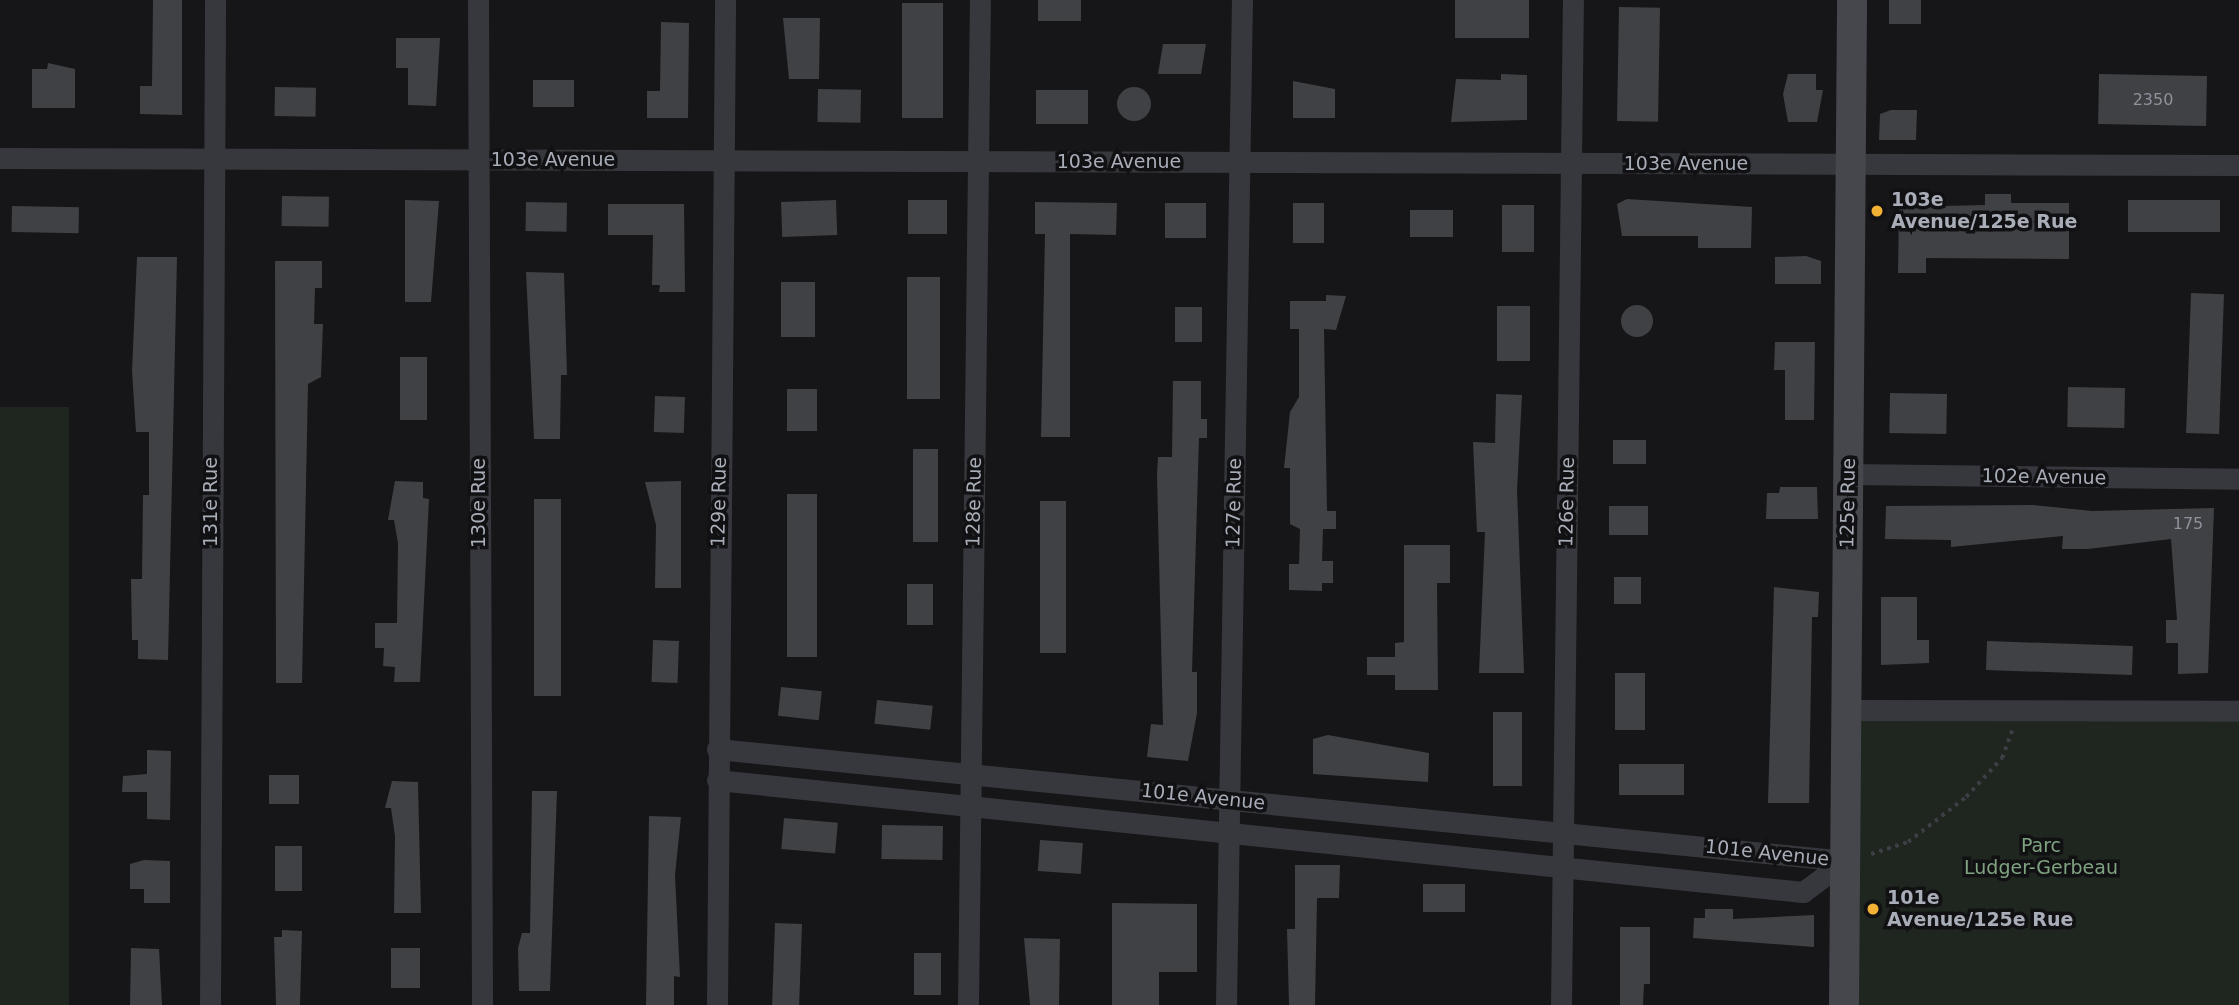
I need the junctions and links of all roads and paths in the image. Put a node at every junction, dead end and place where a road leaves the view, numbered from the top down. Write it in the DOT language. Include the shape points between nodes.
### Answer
graph roads {
  1 [pos="215,0"];
  2 [pos="478,0"];
  3 [pos="724,0"];
  4 [pos="980,0"];
  5 [pos="1242,0"];
  6 [pos="1573,0"];
  7 [pos="1852,0"];
  8 [pos="0,158"];
  9 [pos="212,159"];
  10 [pos="478,160"];
  11 [pos="723,160"];
  12 [pos="978,161"];
  13 [pos="1240,162"];
  14 [pos="1571,163"];
  15 [pos="1851,164"];
  16 [pos="2239,165"];
  17 [pos="1848,474"];
  18 [pos="2239,479"];
  19 [pos="1844,710"];
  20 [pos="2019,710"];
  21 [pos="2239,711"];
  22 [pos="717,749"];
  23 [pos="971,774"];
  24 [pos="717,780"];
  25 [pos="1230,799"];
  26 [pos="971,807"];
  27 [pos="1563,833"];
  28 [pos="1229,834"];
  29 [pos="1845,861"];
  30 [pos="1563,869"];
  31 [pos="211,1005"];
  32 [pos="482,1005"];
  33 [pos="717,1005"];
  34 [pos="968,1005"];
  35 [pos="1226,1005"];
  36 [pos="1561,1005"];
  37 [pos="1844,1005"];
  1 -- 9 [label="street, 131e Rue"];
  2 -- 10 [label="street, 130e Rue"];
  3 -- 11 [label="street, 129e Rue"];
  4 -- 12 [label="street, 128e Rue"];
  5 -- 13 [label="street, 127e Rue"];
  6 -- 14 [label="street, 126e Rue"];
  7 -- 15 [label="main road, 125e Rue"];
  8 -- 9 [label="street, 103e Avenue"];
  9 -- 10 [label="street, 103e Avenue"];
  9 -- 31 [label="street, 131e Rue"];
  10 -- 11 [label="street, 103e Avenue"];
  10 -- 32 [label="street, 130e Rue"];
  11 -- 12 [label="street, 103e Avenue"];
  11 -- 22 [label="street, 129e Rue"];
  12 -- 13 [label="street, 103e Avenue"];
  12 -- 23 [label="street, 128e Rue"];
  13 -- 14 [label="street, 103e Avenue"];
  13 -- 25 [label="street, 127e Rue"];
  14 -- 15 [label="street, 103e Avenue"];
  14 -- 27 [label="street, 126e Rue"];
  15 -- 16 [label="street, 103e Avenue"];
  15 -- 17 [label="main road, 125e Rue"];
  17 -- 18 [label="street, 102e Avenue"];
  17 -- 19 [label="main road, 125e Rue"];
  19 -- 20 [label="street"];
  19 -- 29 [label="main road, 125e Rue"];
  20 -- 21 [label="street"];
  20 -- 29 [label="path" via="2002,758 1966,797 1908,842"];
  22 -- 23 [label="street, 101e Avenue"];
  22 -- 24 [label="street, 129e Rue"];
  23 -- 25 [label="street, 101e Avenue"];
  23 -- 26 [label="street, 128e Rue"];
  24 -- 26 [label="street, 101e Avenue"];
  24 -- 33 [label="street, 129e Rue"];
  25 -- 27 [label="street, 101e Avenue"];
  25 -- 28 [label="street, 127e Rue"];
  26 -- 28 [label="street, 101e Avenue"];
  26 -- 34 [label="street, 128e Rue"];
  27 -- 29 [label="street, 101e Avenue"];
  27 -- 30 [label="street, 126e Rue"];
  28 -- 30 [label="street, 101e Avenue"];
  28 -- 35 [label="street, 127e Rue"];
  29 -- 30 [label="street, 101e Avenue" via="1803,892"];
  29 -- 37 [label="main road, 125e Rue"];
  30 -- 36 [label="street, 126e Rue"];
}
